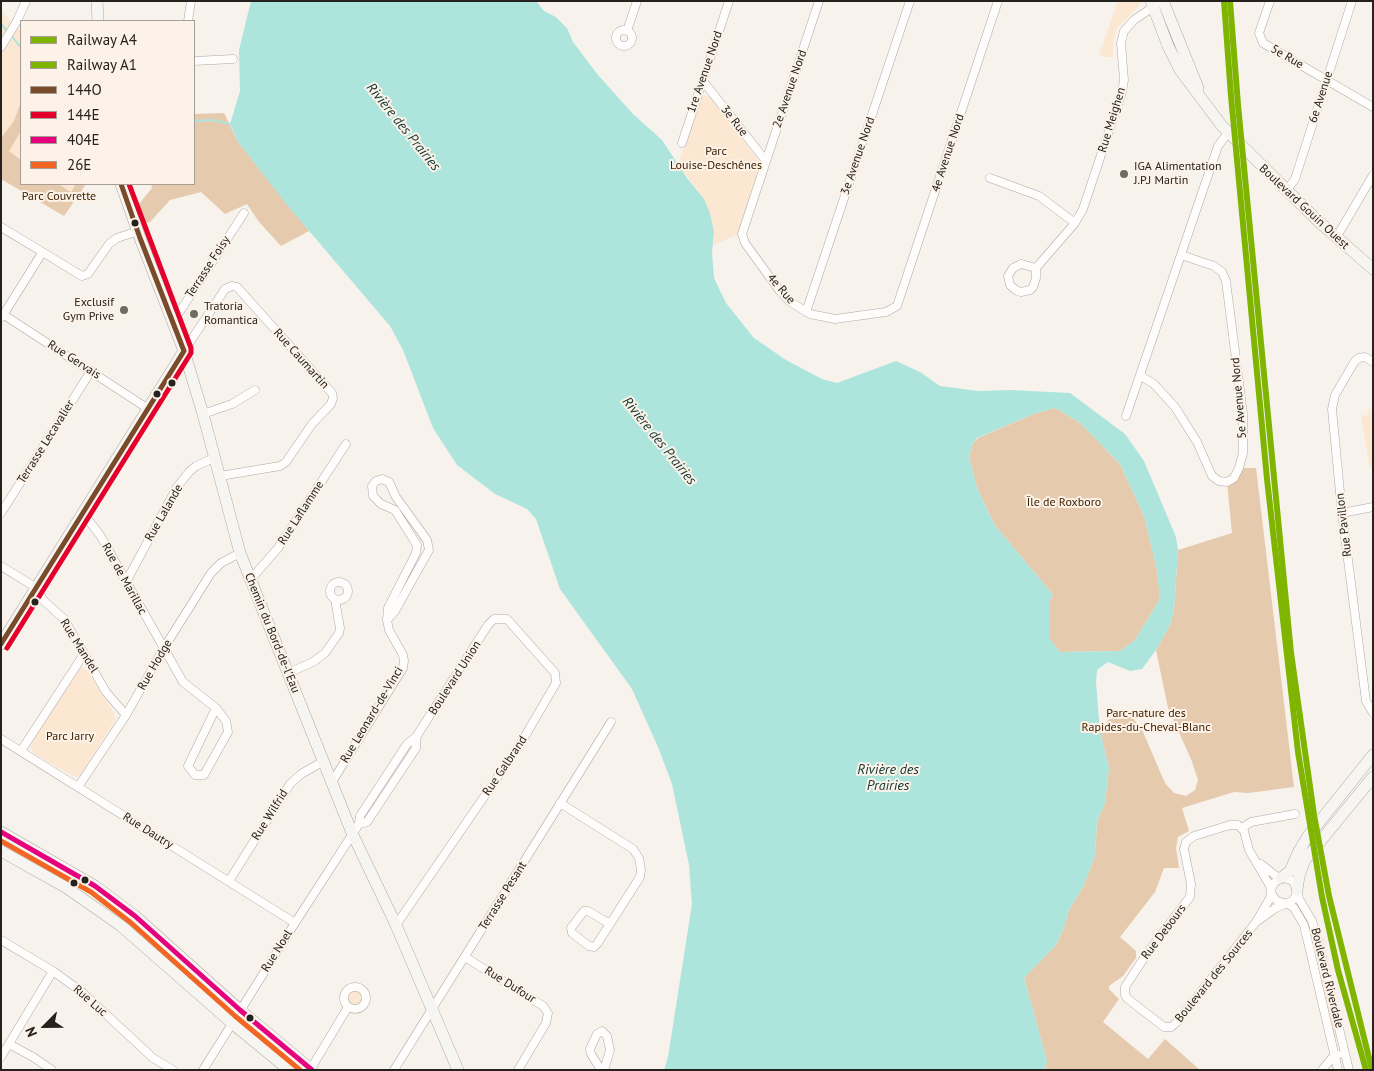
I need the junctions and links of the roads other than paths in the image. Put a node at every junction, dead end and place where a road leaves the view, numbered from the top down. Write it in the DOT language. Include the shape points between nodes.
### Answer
graph roads {
  1 [pos="26,1"];
  2 [pos="97,1"];
  3 [pos="191,1"];
  4 [pos="637,1"];
  5 [pos="729,1"];
  6 [pos="819,1"];
  7 [pos="910,1"];
  8 [pos="998,1"];
  9 [pos="1270,1"];
  10 [pos="1352,1"];
  11 [pos="1157,3"];
  12 [pos="98,20"];
  13 [pos="188,20"];
  14 [pos="627,31"];
  15 [pos="1,47"];
  16 [pos="233,59"];
  17 [pos="195,61"];
  18 [pos="1326,80"];
  19 [pos="702,81"];
  20 [pos="1373,107"];
  21 [pos="1228,133"];
  22 [pos="682,143"];
  23 [pos="766,161"];
  24 [pos="1373,175"];
  25 [pos="990,178"];
  26 [pos="121,185"];
  27 [pos="1286,191"];
  28 [pos="244,213"];
  29 [pos="1075,223"];
  30 [pos="1,227"];
  31 [pos="138,231"];
  32 [pos="742,234"];
  33 [pos="1336,238"];
  34 [pos="42,253"];
  35 [pos="1181,255"];
  36 [pos="1369,265"];
  37 [pos="1036,268"];
  38 [pos="897,306"];
  39 [pos="806,312"];
  40 [pos="2,315"];
  41 [pos="172,322"];
  42 [pos="184,351"];
  43 [pos="1373,362"];
  44 [pos="91,371"];
  45 [pos="1141,376"];
  46 [pos="255,390"];
  47 [pos="147,408"];
  48 [pos="203,414"];
  49 [pos="1126,416"];
  50 [pos="346,444"];
  51 [pos="214,458"];
  52 [pos="220,476"];
  53 [pos="1373,508"];
  54 [pos="82,512"];
  55 [pos="1,513"];
  56 [pos="1342,513"];
  57 [pos="428,543"];
  58 [pos="417,545"];
  59 [pos="240,553"];
  60 [pos="1,566"];
  61 [pos="251,579"];
  62 [pos="126,582"];
  63 [pos="35,587"];
  64 [pos="335,599"];
  65 [pos="494,619"];
  66 [pos="387,620"];
  67 [pos="1,644"];
  68 [pos="164,648"];
  69 [pos="84,654"];
  70 [pos="288,673"];
  71 [pos="216,708"];
  72 [pos="1373,713"];
  73 [pos="126,715"];
  74 [pos="611,722"];
  75 [pos="1,739"];
  76 [pos="21,751"];
  77 [pos="1373,755"];
  78 [pos="324,761"];
  79 [pos="1356,777"];
  80 [pos="1369,781"];
  81 [pos="332,782"];
  82 [pos="78,787"];
  83 [pos="1373,795"];
  84 [pos="560,802"];
  85 [pos="1296,814"];
  86 [pos="1242,828"];
  87 [pos="356,829"];
  88 [pos="1,832"];
  89 [pos="1,851"];
  90 [pos="1254,858"];
  91 [pos="1281,878"];
  92 [pos="229,881"];
  93 [pos="1297,890"];
  94 [pos="1271,892"];
  95 [pos="1285,903"];
  96 [pos="1256,922"];
  97 [pos="295,923"];
  98 [pos="610,924"];
  99 [pos="396,926"];
  100 [pos="1,940"];
  101 [pos="465,956"];
  102 [pos="53,971"];
  103 [pos="348,1006"];
  104 [pos="432,1009"];
  105 [pos="240,1010"];
  106 [pos="232,1023"];
  107 [pos="1170,1027"];
  108 [pos="9,1044"];
  109 [pos="1345,1053"];
  110 [pos="1335,1056"];
  111 [pos="1,1057"];
  112 [pos="311,1069"];
  113 [pos="52,1070"];
  114 [pos="173,1070"];
  115 [pos="203,1070"];
  116 [pos="289,1070"];
  117 [pos="394,1070"];
  118 [pos="458,1070"];
  119 [pos="518,1070"];
  120 [pos="601,1070"];
  121 [pos="604,1070"];
  122 [pos="1322,1070"];
  123 [pos="1338,1070"];
  124 [pos="1349,1070"];
  1 -- 15 [label="street"];
  2 -- 12 [label="street"];
  3 -- 13 [label="street"];
  4 -- 14 [label="street"];
  5 -- 19 [label="street, 1re Avenue Nord"];
  6 -- 23 [label="street, 2e Avenue Nord"];
  7 -- 39 [label="street, 3e Avenue Nord"];
  8 -- 38 [label="street, 4e Avenue Nord"];
  9 -- 18 [label="street, 5e Rue" via="1260,33 1263,43"];
  10 -- 18 [label="street, 6e Avenue"];
  11 -- 21 [label="street, Boulevard Gouin Ouest" via="1207,108"];
  11 -- 29 [label="street, Rue Meighen" via="1129,24 1122,36 1122,92 1083,209"];
  16 -- 17 [label="street"];
  18 -- 20 [label="street, 5e Rue"];
  18 -- 27 [label="street, 6e Avenue" via="1295,179"];
  19 -- 22 [label="street, 1re Avenue Nord"];
  19 -- 23 [label="street, 3e Rue"];
  21 -- 27 [label="street, Boulevard Gouin Ouest"];
  21 -- 35 [label="street" via="1218,146"];
  23 -- 32 [label="street, 2e Avenue Nord"];
  24 -- 33 [label="street"];
  25 -- 29 [label="street" via="1039,196"];
  26 -- 31 [label="street, Chemin du Bord-de-l'Eau"];
  27 -- 33 [label="street, Boulevard Gouin Ouest"];
  28 -- 41 [label="street, Terrasse Foisy"];
  29 -- 37 [label="street, Rue Meighen"];
  30 -- 34 [label="street"];
  31 -- 34 [label="street" via="109,244 88,274 82,276"];
  31 -- 41 [label="street, Chemin du Bord-de-l'Eau"];
  32 -- 39 [label="street, 4e Rue" via="779,290"];
  33 -- 36 [label="street, Boulevard Gouin Ouest"];
  34 -- 40 [label="street"];
  35 -- 45 [label="street"];
  35 -- 45 [label="street, 5e Avenue Nord" via="1214,266 1226,281 1243,414 1243,453 1234,478 1227,482 1212,476 1197,442 1175,407 1154,384"];
  38 -- 39 [label="street, 4e Rue" via="886,312 835,319"];
  40 -- 44 [label="street, Rue Gervais"];
  41 -- 42 [label="street, Chemin du Bord-de-l'Eau"];
  42 -- 47 [label="street"];
  42 -- 48 [label="street, Chemin du Bord-de-l'Eau"];
  42 -- 52 [label="street, Rue Caumartin" via="225,289 237,287 332,393 331,404 312,424 286,462 280,466"];
  43 -- 56 [label="street, Rue Pavillon" via="1365,357 1355,361 1335,396 1332,409"];
  44 -- 47 [label="street, Rue Gervais"];
  44 -- 55 [label="street, Terrasse Lecavalier"];
  45 -- 49 [label="street"];
  46 -- 48 [label="street" via="232,404"];
  47 -- 54 [label="street"];
  48 -- 51 [label="street, Chemin du Bord-de-l'Eau"];
  50 -- 61 [label="street, Rue Laflamme" via="278,548"];
  51 -- 52 [label="street, Chemin du Bord-de-l'Eau"];
  51 -- 62 [label="street, Rue Lalande" via="196,466 177,487"];
  52 -- 59 [label="street, Chemin du Bord-de-l'Eau"];
  53 -- 56 [label="street"];
  54 -- 62 [label="street, Rue de Marillac"];
  54 -- 63 [label="street"];
  56 -- 72 [label="street, Rue Pavillon" via="1366,702"];
  57 -- 58 [label="street"];
  57 -- 58 [label="street" via="388,482 376,481 372,486 373,496 395,510"];
  57 -- 66 [label="street" via="429,550"];
  58 -- 66 [label="street" via="416,554 388,608"];
  59 -- 61 [label="street, Chemin du Bord-de-l'Eau"];
  59 -- 68 [label="street, Rue Hodge" via="221,562 211,573"];
  60 -- 63 [label="street, Rue Mandel"];
  61 -- 70 [label="street, Chemin du Bord-de-l'Eau"];
  62 -- 68 [label="street, Rue de Marillac"];
  63 -- 67 [label="street"];
  63 -- 69 [label="street, Rue Mandel" via="44,601 64,619"];
  64 -- 70 [label="street" via="339,634 325,653"];
  65 -- 87 [label="street, Boulevard Union" via="416,737 407,744 360,816"];
  65 -- 99 [label="street, Rue Galbrand" via="507,619 555,673 556,683 521,743"];
  66 -- 81 [label="street, Rue Leonard-de-Vinci" via="404,661 403,668"];
  68 -- 71 [label="street, Rue de Marillac" via="183,682"];
  68 -- 73 [label="street, Rue Hodge"];
  69 -- 73 [label="street, Rue Mandel" via="106,692"];
  69 -- 76 [label="street"];
  70 -- 78 [label="street, Chemin du Bord-de-l'Eau"];
  71 -- 71 [label="street" via="226,721 228,732 204,774 195,775 188,766"];
  73 -- 82 [label="street, Rue Hodge"];
  74 -- 84 [label="street, Terrasse Pesant"];
  75 -- 76 [label="street, Rue Dautry"];
  76 -- 82 [label="street, Rue Dautry"];
  77 -- 79 [label="street"];
  78 -- 81 [label="street, Chemin du Bord-de-l'Eau"];
  78 -- 92 [label="street, Rue Wilfrid" via="290,784"];
  79 -- 80 [label="street"];
  79 -- 91 [label="street" via="1308,836 1290,871"];
  80 -- 83 [label="street"];
  80 -- 93 [label="street" via="1305,860"];
  81 -- 87 [label="street, Chemin du Bord-de-l'Eau"];
  82 -- 92 [label="street, Rue Dautry"];
  84 -- 98 [label="street" via="633,849 639,858 640,877"];
  84 -- 101 [label="street, Terrasse Pesant"];
  85 -- 86 [label="street" via="1251,822"];
  86 -- 90 [label="street"];
  86 -- 107 [label="street, Rue Debours" via="1230,825 1187,840 1184,849 1191,884 1190,897 1126,985 1128,999 1162,1026"];
  87 -- 97 [label="street, Rue Noel"];
  87 -- 99 [label="street, Chemin du Bord-de-l'Eau"];
  88 -- 105 [label="street" via="94,886 136,916"];
  89 -- 106 [label="street" via="66,888 120,925"];
  90 -- 91 [label="street" via="1270,873"];
  90 -- 94 [label="street"];
  91 -- 93 [label="street" via="1291,880"];
  91 -- 94 [label="street" via="1274,883"];
  92 -- 97 [label="street, Rue Dautry"];
  93 -- 95 [label="street" via="1293,900"];
  93 -- 109 [label="street, Boulevard Riverdale" via="1315,928"];
  94 -- 95 [label="street" via="1275,900"];
  94 -- 96 [label="street, Boulevard des Sources"];
  95 -- 96 [label="street, Boulevard des Sources"];
  95 -- 110 [label="street, Boulevard Riverdale" via="1294,908 1304,925"];
  96 -- 107 [label="street, Boulevard des Sources"];
  97 -- 105 [label="street, Rue Noel"];
  98 -- 98 [label="street" via="594,947 572,933 571,928 584,911"];
  99 -- 104 [label="street, Chemin du Bord-de-l'Eau"];
  100 -- 102 [label="street, Rue Luc"];
  101 -- 104 [label="street, Terrasse Pesant"];
  101 -- 119 [label="street, Rue Dufour" via="543,1006 548,1013 546,1023"];
  102 -- 108 [label="street"];
  102 -- 114 [label="street, Rue Luc" via="83,993 153,1058"];
  103 -- 112 [label="street"];
  104 -- 117 [label="street, Terrasse Pesant"];
  104 -- 118 [label="street, Chemin du Bord-de-l'Eau"];
  105 -- 106 [label="street, Rue Noel"];
  105 -- 112 [label="street"];
  106 -- 115 [label="street, Rue Noel"];
  106 -- 116 [label="street"];
  108 -- 111 [label="street"];
  108 -- 113 [label="street"];
  109 -- 110 [label="street"];
  109 -- 124 [label="street, Boulevard Riverdale"];
  110 -- 122 [label="street"];
  110 -- 123 [label="street, Boulevard Riverdale"];
  120 -- 121 [label="street" via="590,1049 602,1031 607,1036 610,1050"];
}
